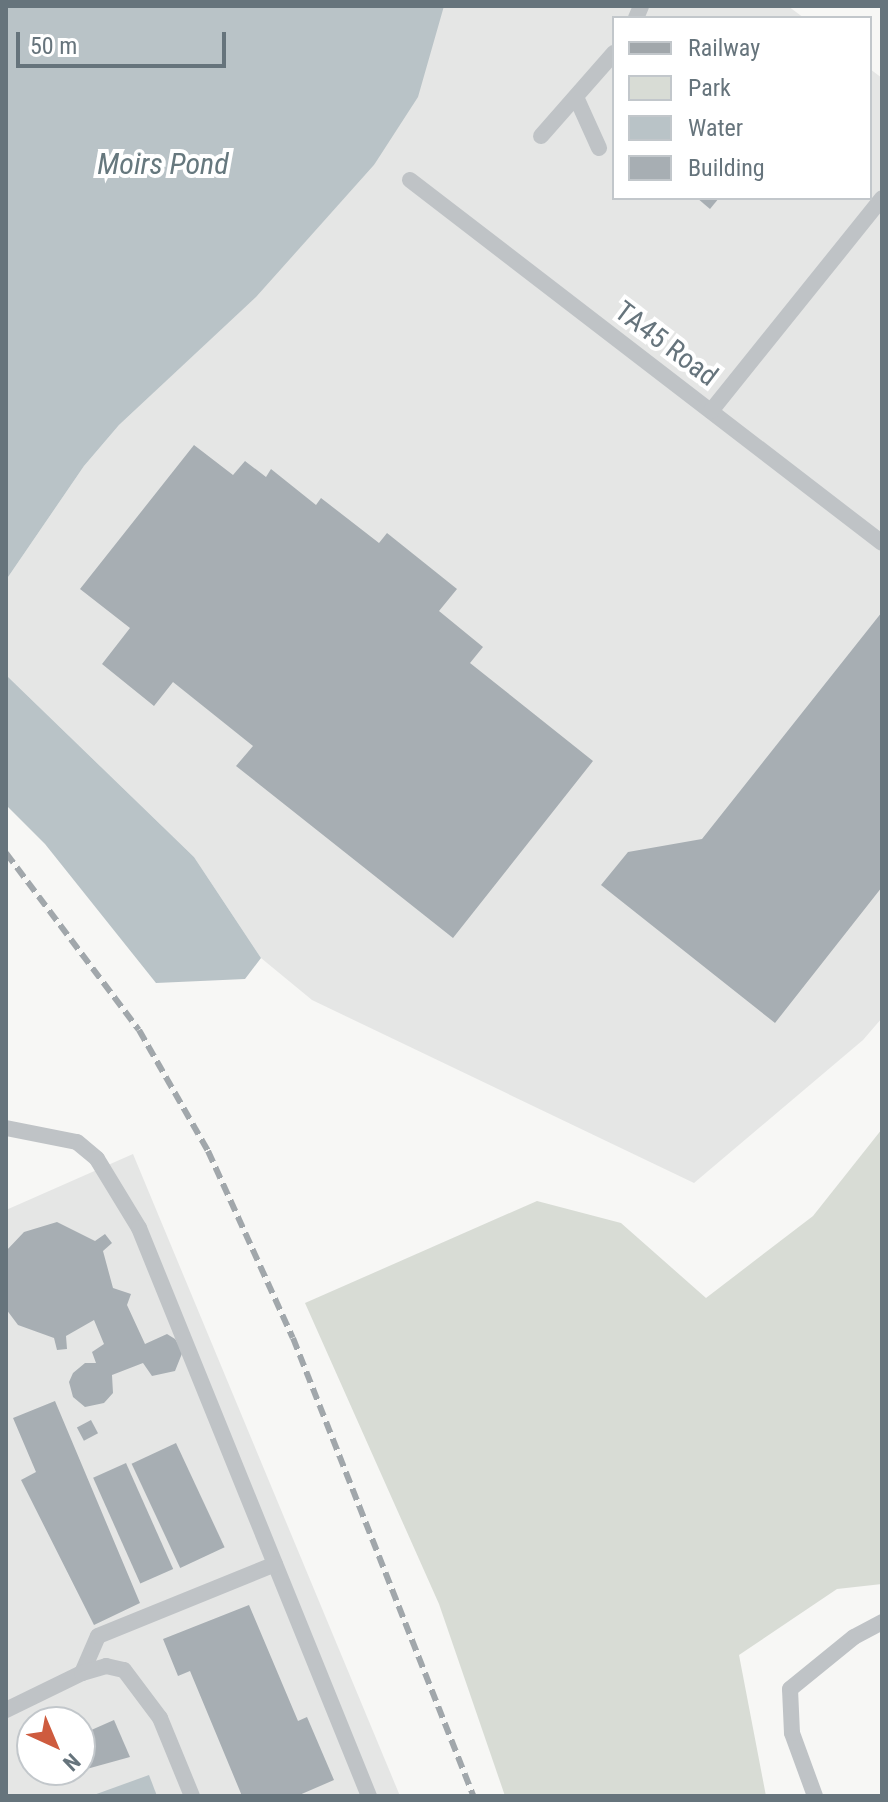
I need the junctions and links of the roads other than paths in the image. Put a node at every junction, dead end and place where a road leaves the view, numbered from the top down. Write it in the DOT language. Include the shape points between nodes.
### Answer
graph roads {
  1 [pos="612,55"];
  2 [pos="576,97"];
  3 [pos="541,136"];
  4 [pos="599,148"];
  5 [pos="410,180"];
  6 [pos="882,198"];
  7 [pos="882,210"];
  8 [pos="857,226"];
  9 [pos="711,411"];
  10 [pos="882,543"];
  11 [pos="6,1128"];
  12 [pos="275,1564"];
  13 [pos="882,1622"];
  14 [pos="82,1673"];
  15 [pos="6,1710"];
  16 [pos="192,1796"];
  17 [pos="369,1796"];
  18 [pos="815,1796"];
  1 -- 2 [label="lane"];
  2 -- 3 [label="lane"];
  2 -- 4 [label="lane"];
  5 -- 9 [label="lane, TA45 Road"];
  6 -- 8 [label="lane, TA45 Road"];
  7 -- 8 [label="lane"];
  8 -- 9 [label="lane, TA45 Road"];
  9 -- 10 [label="lane"];
  11 -- 12 [label="lane" via="77,1142 97,1159 132,1216"];
  12 -- 14 [label="lane" via="98,1636"];
  12 -- 17 [label="lane"];
  13 -- 18 [label="lane" via="854,1637 790,1689 792,1733"];
  14 -- 15 [label="lane"];
  14 -- 16 [label="lane" via="106,1666 124,1670 160,1718"];
}
